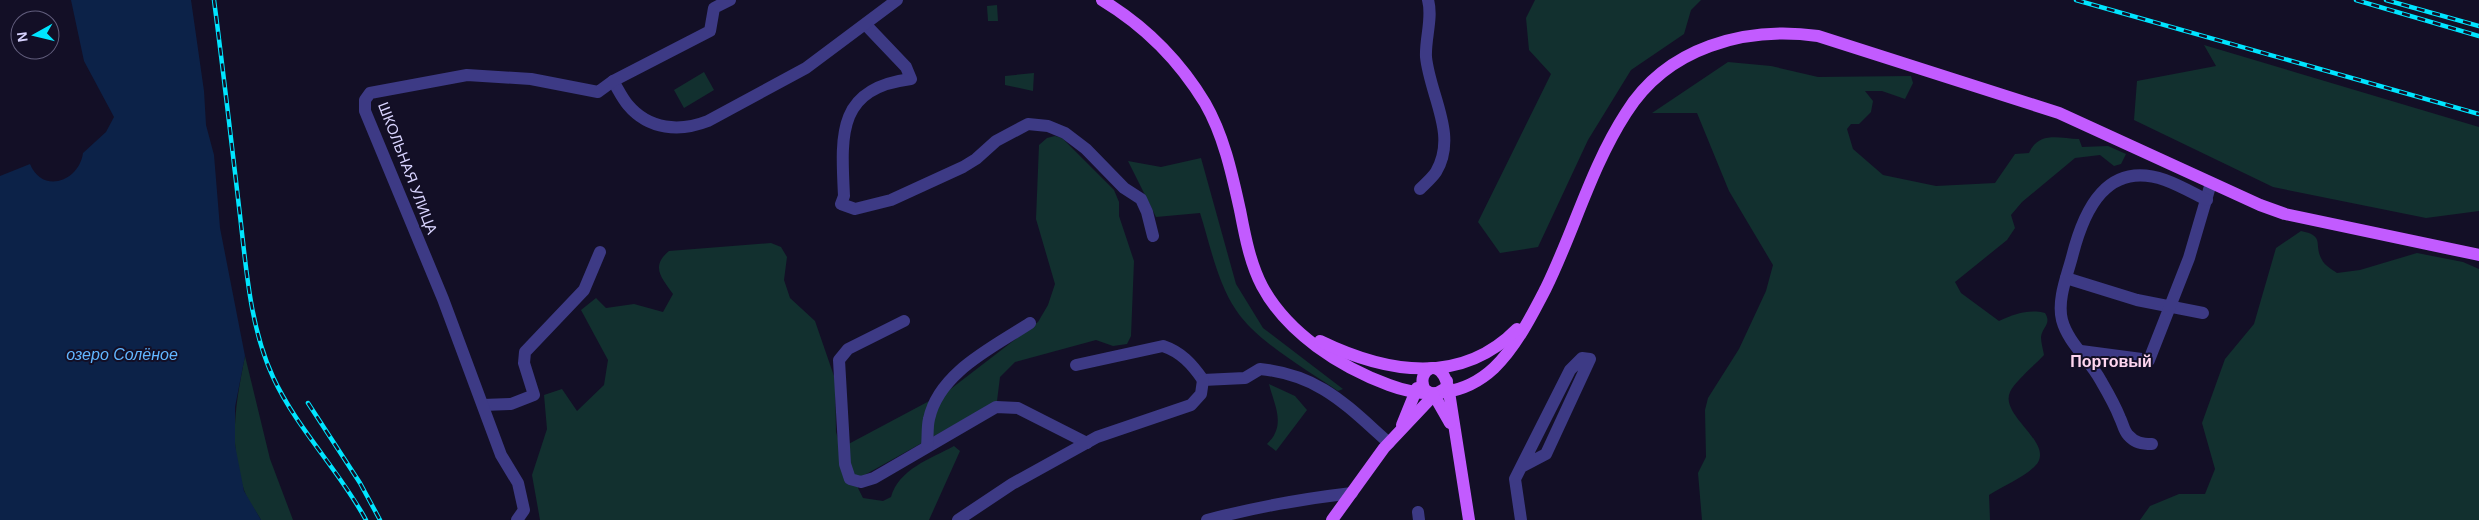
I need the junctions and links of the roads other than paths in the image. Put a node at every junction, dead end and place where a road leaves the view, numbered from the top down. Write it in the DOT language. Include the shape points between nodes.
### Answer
graph roads {
  1 [pos="730,0"];
  2 [pos="897,0"];
  3 [pos="1102,0"];
  4 [pos="1428,0"];
  5 [pos="866,25"];
  6 [pos="613,81"];
  7 [pos="2212,183"];
  8 [pos="1420,189"];
  9 [pos="2206,200"];
  10 [pos="1153,236"];
  11 [pos="600,252"];
  12 [pos="2479,255"];
  13 [pos="2066,278"];
  14 [pos="1539,302"];
  15 [pos="2172,306"];
  16 [pos="2203,313"];
  17 [pos="904,321"];
  18 [pos="1030,323"];
  19 [pos="1290,323"];
  20 [pos="2081,351"];
  21 [pos="1076,365"];
  22 [pos="1433,369"];
  23 [pos="1203,380"];
  24 [pos="1421,380"];
  25 [pos="1448,387"];
  26 [pos="1414,393"];
  27 [pos="1434,394"];
  28 [pos="483,405"];
  29 [pos="1393,438"];
  30 [pos="1456,439"];
  31 [pos="1087,443"];
  32 [pos="2152,444"];
  33 [pos="927,446"];
  34 [pos="1521,468"];
  35 [pos="1352,493"];
  36 [pos="517,520"];
  37 [pos="958,520"];
  38 [pos="1207,520"];
  39 [pos="1332,520"];
  40 [pos="1468,520"];
  41 [pos="1521,520"];
  1 -- 6 [label="street, ШКОЛЬНАЯ УЛИЦА" via="714,8 710,31"];
  2 -- 5 [label="street"];
  3 -- 19 [label="main road" via="1133,20 1165,50 1205,104 1229,162 1254,266 1262,286"];
  4 -- 8 [label="street" via="1426,57 1444,125 1445,145 1436,172"];
  5 -- 6 [label="street" via="788,79 694,127 657,125 628,105"];
  5 -- 10 [label="street" via="906,67 911,79 879,86 858,99 848,114 841,204 855,209 903,196 976,159 996,141 1028,124 1048,126 1065,133 1086,149 1124,188 1141,199"];
  6 -- 28 [label="street, ШКОЛЬНАЯ УЛИЦА" via="598,92 531,79 466,75 388,88 370,93 365,100 365,111"];
  7 -- 9 [label="street"];
  7 -- 12 [label="main road" via="2286,214"];
  7 -- 14 [label="main road" via="2059,113 1865,49 1818,36 1757,33 1698,50 1659,75 1642,92 1609,142"];
  9 -- 13 [label="street" via="2165,180 2121,178 2098,194 2088,209"];
  9 -- 15 [label="street"];
  11 -- 28 [label="street" via="584,290 525,352 524,363 534,395 510,404"];
  13 -- 15 [label="street" via="2137,300"];
  13 -- 20 [label="street" via="2062,321"];
  14 -- 22 [label="main road" via="1510,336 1493,349 1463,364"];
  14 -- 25 [label="main road" via="1494,367 1474,382"];
  15 -- 16 [label="street"];
  15 -- 20 [label="street" via="2149,360"];
  17 -- 33 [label="street" via="848,349 839,360 845,464 850,479 861,482 874,478"];
  18 -- 33 [label="street" via="970,363 944,388 929,418"];
  19 -- 22 [label="main road" via="1322,342 1357,356 1400,366"];
  19 -- 26 [label="main road" via="1356,371"];
  20 -- 32 [label="street" via="2100,379 2126,434 2134,441"];
  21 -- 23 [label="street" via="1163,346 1174,350 1193,365"];
  22 -- 24 [label="main road" via="1428,370"];
  22 -- 25 [label="main road" via="1443,372"];
  23 -- 29 [label="street" via="1245,378 1260,369 1294,375 1338,397"];
  23 -- 31 [label="street" via="1201,394 1191,405"];
  24 -- 26 [label="main road"];
  24 -- 27 [label="main road" via="1424,390"];
  25 -- 27 [label="main road"];
  25 -- 30 [label="main road"];
  26 -- 27 [label="main road"];
  26 -- 29 [label="main road"];
  27 -- 29 [label="main road"];
  27 -- 30 [label="main road"];
  28 -- 36 [label="street, ШКОЛЬНАЯ УЛИЦА" via="501,455 522,495 524,510"];
  29 -- 35 [label="main road"];
  30 -- 40 [label="main road"];
  31 -- 33 [label="street" via="1018,408 996,407"];
  31 -- 37 [label="street" via="1012,484"];
  34 -- 34 [label="street" via="1570,370 1582,358 1590,359 1546,454"];
  34 -- 41 [label="street" via="1515,479"];
  35 -- 38 [label="street" via="1278,502"];
  35 -- 39 [label="main road"];
}
